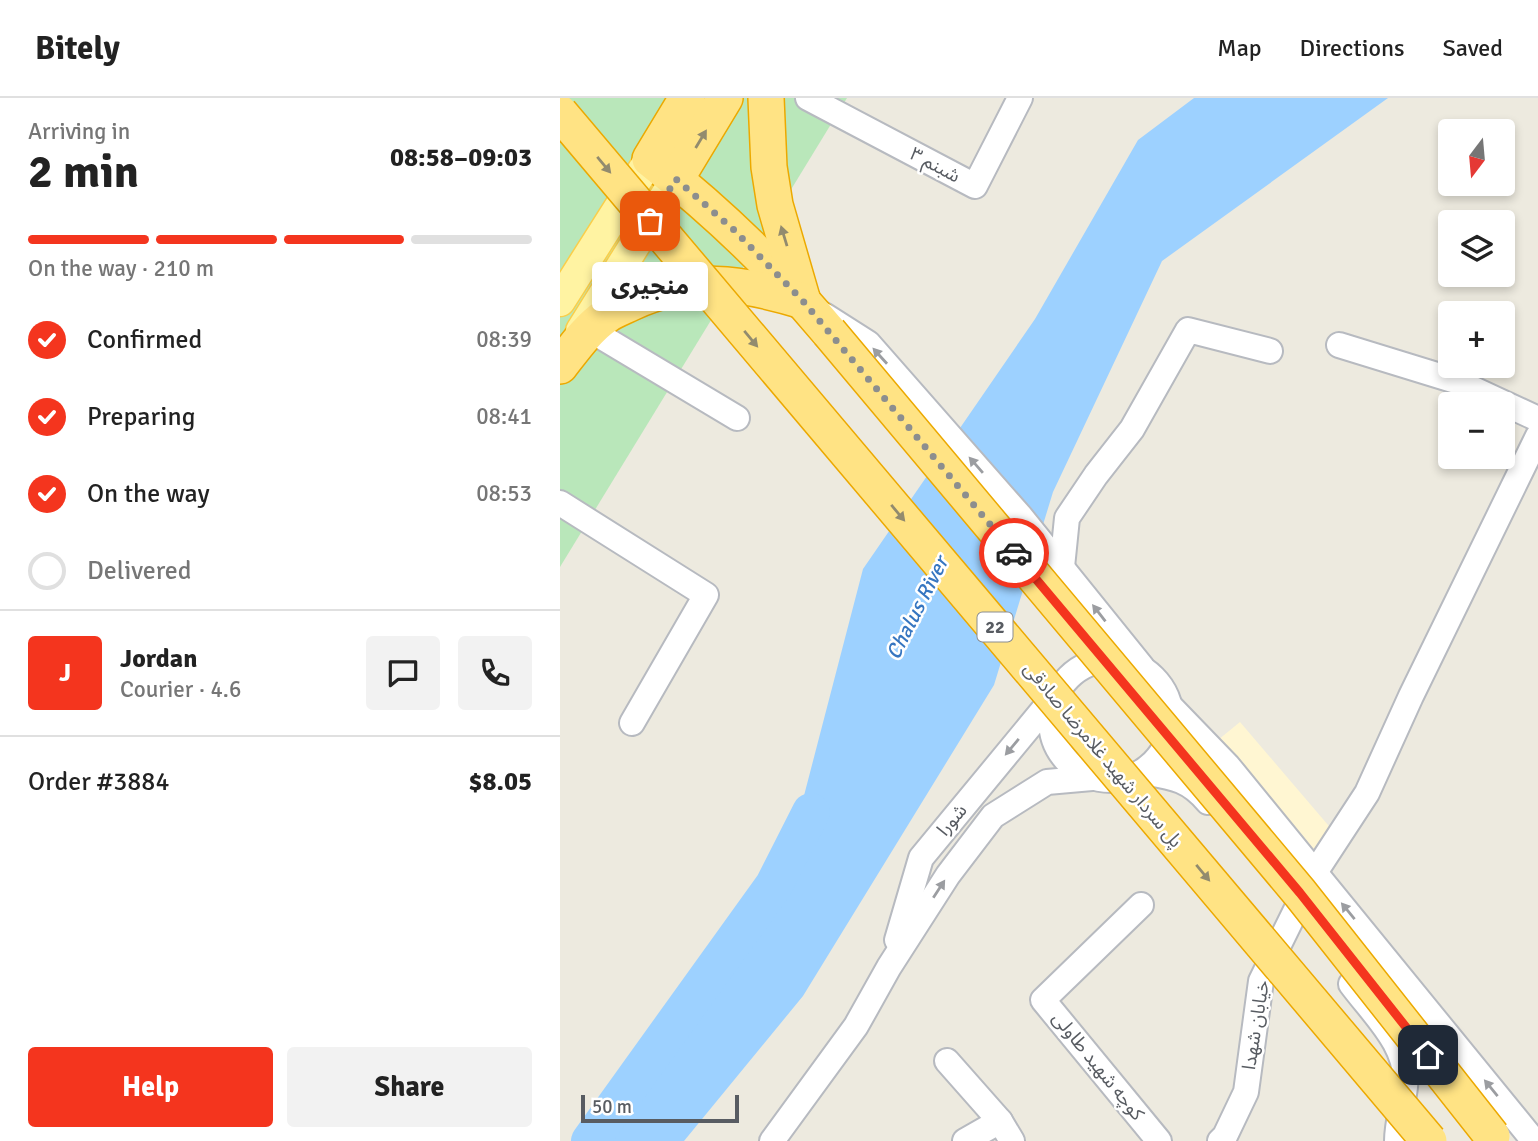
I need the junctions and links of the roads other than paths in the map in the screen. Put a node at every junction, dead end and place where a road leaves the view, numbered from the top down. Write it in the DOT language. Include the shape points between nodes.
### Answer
graph roads {
  1 [pos="687,98"];
  2 [pos="725,98"];
  3 [pos="766,98"];
  4 [pos="808,98"];
  5 [pos="1020,98"];
  6 [pos="560,113"];
  7 [pos="663,169"];
  8 [pos="560,301"];
  9 [pos="803,301"];
  10 [pos="590,330"];
  11 [pos="1339,345"];
  12 [pos="1270,351"];
  13 [pos="560,365"];
  14 [pos="737,418"];
  15 [pos="1538,419"];
  16 [pos="1538,436"];
  17 [pos="560,503"];
  18 [pos="1062,567"];
  19 [pos="1142,667"];
  20 [pos="1055,695"];
  21 [pos="1171,707"];
  22 [pos="632,723"];
  23 [pos="1228,766"];
  24 [pos="1142,772"];
  25 [pos="1092,778"];
  26 [pos="1196,787"];
  27 [pos="1316,871"];
  28 [pos="1141,905"];
  29 [pos="1297,910"];
  30 [pos="889,967"];
  31 [pos="947,1061"];
  32 [pos="1006,1131"];
  33 [pos="1494,1138"];
  34 [pos="772,1141"];
  35 [pos="965,1141"];
  36 [pos="1159,1141"];
  37 [pos="1220,1141"];
  38 [pos="1398,1141"];
  39 [pos="1429,1141"];
  40 [pos="1534,1141"];
  1 -- 7 [label="highway"];
  7 -- 2 [label="highway, one-way"];
  9 -- 3 [label="highway, one-way" via="775,205"];
  4 -- 5 [label="street, شبنم ۳" via="975,186"];
  6 -- 39 [label="highway, پل سردار شهید غلامرضا صادقی / 22, one-way, bridge"];
  7 -- 8 [label="main road"];
  7 -- 9 [label="highway" via="734,230"];
  7 -- 13 [label="main road"];
  9 -- 10 [label="highway" via="761,288 716,283 678,287 608,314"];
  18 -- 9 [label="street, one-way" via="868,343"];
  9 -- 33 [label="highway, bridge" via="1291,882"];
  10 -- 13 [label="highway"];
  10 -- 14 [label="street"];
  11 -- 15 [label="street" via="1456,381"];
  12 -- 18 [label="street" via="1188,330 1132,429 1067,518"];
  16 -- 27 [label="street" via="1367,793"];
  17 -- 22 [label="street" via="706,595"];
  19 -- 18 [label="street, one-way"];
  19 -- 20 [label="street" via="1118,659 1092,662 1070,674"];
  19 -- 21 [label="street" via="1161,684"];
  20 -- 25 [label="street" via="1050,719 1055,744 1070,765"];
  20 -- 30 [label="street, شورا, one-way" via="921,858"];
  21 -- 23 [label="street"];
  21 -- 24 [label="street" via="1171,733 1161,756"];
  23 -- 26 [label="street" via="1216,760 1203,763 1195,773"];
  23 -- 27 [label="street"];
  24 -- 25 [label="street" via="1117,780"];
  24 -- 26 [label="street"];
  30 -- 25 [label="street, شورا, one-way" via="948,875 993,816 1047,782"];
  26 -- 29 [label="street"];
  40 -- 27 [label="street, one-way"];
  28 -- 36 [label="street, کوچه شهید طاولی" via="1043,1000"];
  29 -- 37 [label="street, خیابان شهدا" via="1261,981 1246,1092"];
  29 -- 38 [label="street" via="1401,1052 1406,1069"];
  30 -- 34 [label="street, شورا" via="849,1036"];
  31 -- 32 [label="street"];
  32 -- 35 [label="street"];
}
